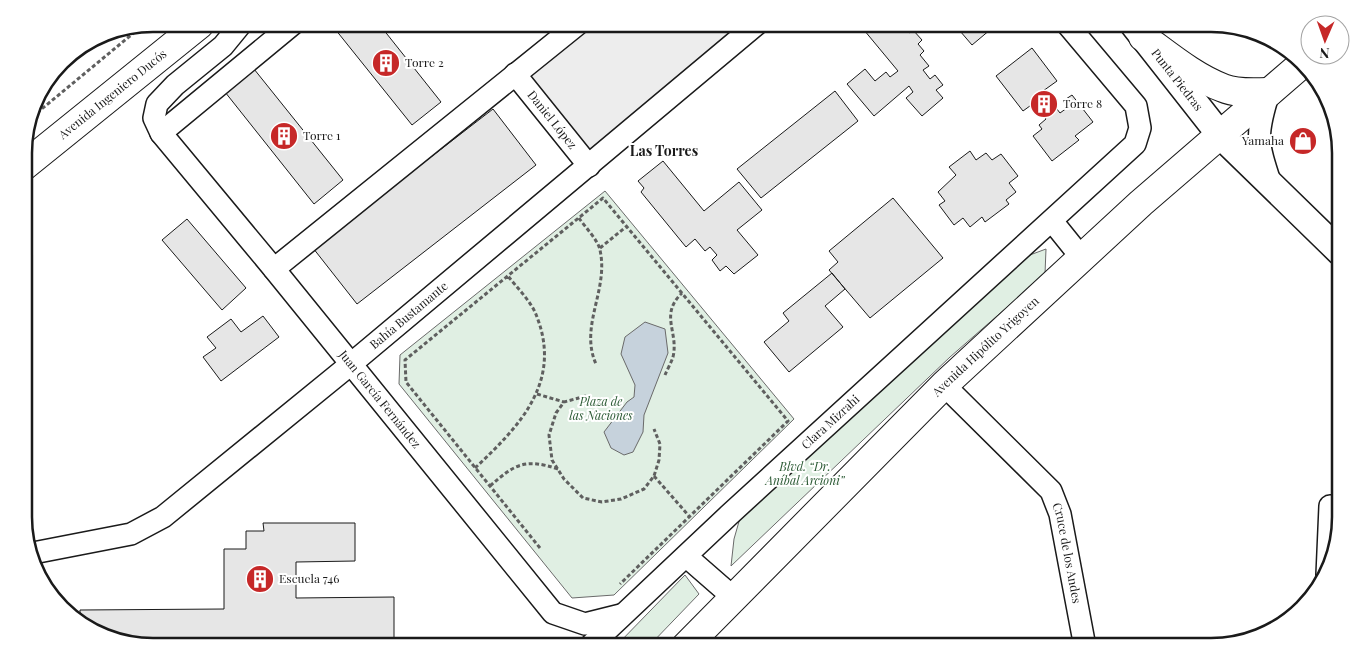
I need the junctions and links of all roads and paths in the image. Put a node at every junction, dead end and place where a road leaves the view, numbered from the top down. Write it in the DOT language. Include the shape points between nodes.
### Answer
graph roads {
  1 [pos="747,32"];
  2 [pos="1074,32"];
  3 [pos="1140,32"];
  4 [pos="1141,32"];
  5 [pos="189,33"];
  6 [pos="234,33"];
  7 [pos="283,33"];
  8 [pos="567,33"];
  9 [pos="131,35"];
  10 [pos="1297,68"];
  11 [pos="515,74"];
  12 [pos="1269,92"];
  13 [pos="41,109"];
  14 [pos="161,133"];
  15 [pos="1221,136"];
  16 [pos="33,159"];
  17 [pos="589,166"];
  18 [pos="1271,186"];
  19 [pos="579,218"];
  20 [pos="1052,221"];
  21 [pos="626,226"];
  22 [pos="1332,244"];
  23 [pos="600,248"];
  24 [pos="1081,257"];
  25 [pos="274,269"];
  26 [pos="508,276"];
  27 [pos="682,293"];
  28 [pos="351,364"];
  29 [pos="596,364"];
  30 [pos="665,375"];
  31 [pos="944,385"];
  32 [pos="537,394"];
  33 [pos="586,396"];
  34 [pos="564,402"];
  35 [pos="654,429"];
  36 [pos="475,468"];
  37 [pos="558,469"];
  38 [pos="654,476"];
  39 [pos="490,486"];
  40 [pos="1330,506"];
  41 [pos="689,516"];
  42 [pos="540,548"];
  43 [pos="1328,548"];
  44 [pos="38,552"];
  45 [pos="687,557"];
  46 [pos="619,585"];
  47 [pos="734,598"];
  48 [pos="621,614"];
  49 [pos="598,638"];
  50 [pos="694,638"];
  51 [pos="1083,638"];
  1 -- 17 [label="street, Bahía Bustamante"];
  2 -- 20 [label="street, Clara Mizrahi" via="1136,106 1140,128 1135,144"];
  3 -- 15 [label="street, Punta Piedras"];
  4 -- 12 [label="highway" via="1184,66 1224,88"];
  5 -- 16 [label="highway, Avenida Ingeniero Ducós"];
  6 -- 14 [label="street" via="157,104 154,118"];
  7 -- 14 [label="street"];
  8 -- 11 [label="street"];
  9 -- 13 [label="path"];
  10 -- 12 [label="highway, Avenida Hipólito Yrigoyen"];
  11 -- 17 [label="street, Daniel López"];
  11 -- 25 [label="street"];
  12 -- 15 [label="highway, Avenida Hipólito Yrigoyen"];
  12 -- 18 [label="street" via="1259,122 1258,148"];
  14 -- 25 [label="street, Juan García Fernández"];
  15 -- 18 [label="street, Punta Piedras"];
  15 -- 24 [label="highway, Avenida Hipólito Yrigoyen"];
  17 -- 28 [label="street, Bahía Bustamante"];
  18 -- 22 [label="street, Punta Piedras"];
  19 -- 21 [label="path" via="603,198"];
  19 -- 23 [label="path"];
  19 -- 26 [label="path"];
  20 -- 24 [label="street"];
  20 -- 45 [label="street, Clara Mizrahi" via="728,515"];
  21 -- 23 [label="path"];
  21 -- 27 [label="path"];
  23 -- 29 [label="path" via="601,288 590,332 590,351"];
  24 -- 31 [label="highway, Avenida Hipólito Yrigoyen"];
  25 -- 28 [label="street, Juan García Fernández"];
  26 -- 32 [label="path" via="537,314 544,340 545,367"];
  26 -- 36 [label="path" via="405,360 406,382"];
  27 -- 30 [label="path" via="673,302 670,320 673,356"];
  27 -- 41 [label="path" via="788,421"];
  28 -- 44 [label="street, Bahía Bustamante" via="163,517 132,534"];
  28 -- 48 [label="street, Juan García Fernández" via="553,613 585,624"];
  31 -- 47 [label="highway, Avenida Hipólito Yrigoyen"];
  31 -- 51 [label="street, Cruce de los Andes" via="1051,491 1060,514"];
  32 -- 34 [label="path"];
  32 -- 36 [label="path" via="506,439"];
  33 -- 34 [label="path"];
  34 -- 37 [label="path" via="556,412 549,435 552,460"];
  35 -- 38 [label="path" via="660,444"];
  36 -- 39 [label="path"];
  37 -- 38 [label="path" via="583,498 602,502 621,499 644,489"];
  37 -- 39 [label="path" via="524,462 508,470"];
  38 -- 41 [label="path"];
  39 -- 42 [label="path"];
  40 -- 43 [label="street"];
  41 -- 46 [label="path"];
  45 -- 47 [label="street"];
  45 -- 48 [label="street, Clara Mizrahi"];
  47 -- 50 [label="highway, Avenida Hipólito Yrigoyen"];
  48 -- 49 [label="street, Clara Mizrahi"];
}
